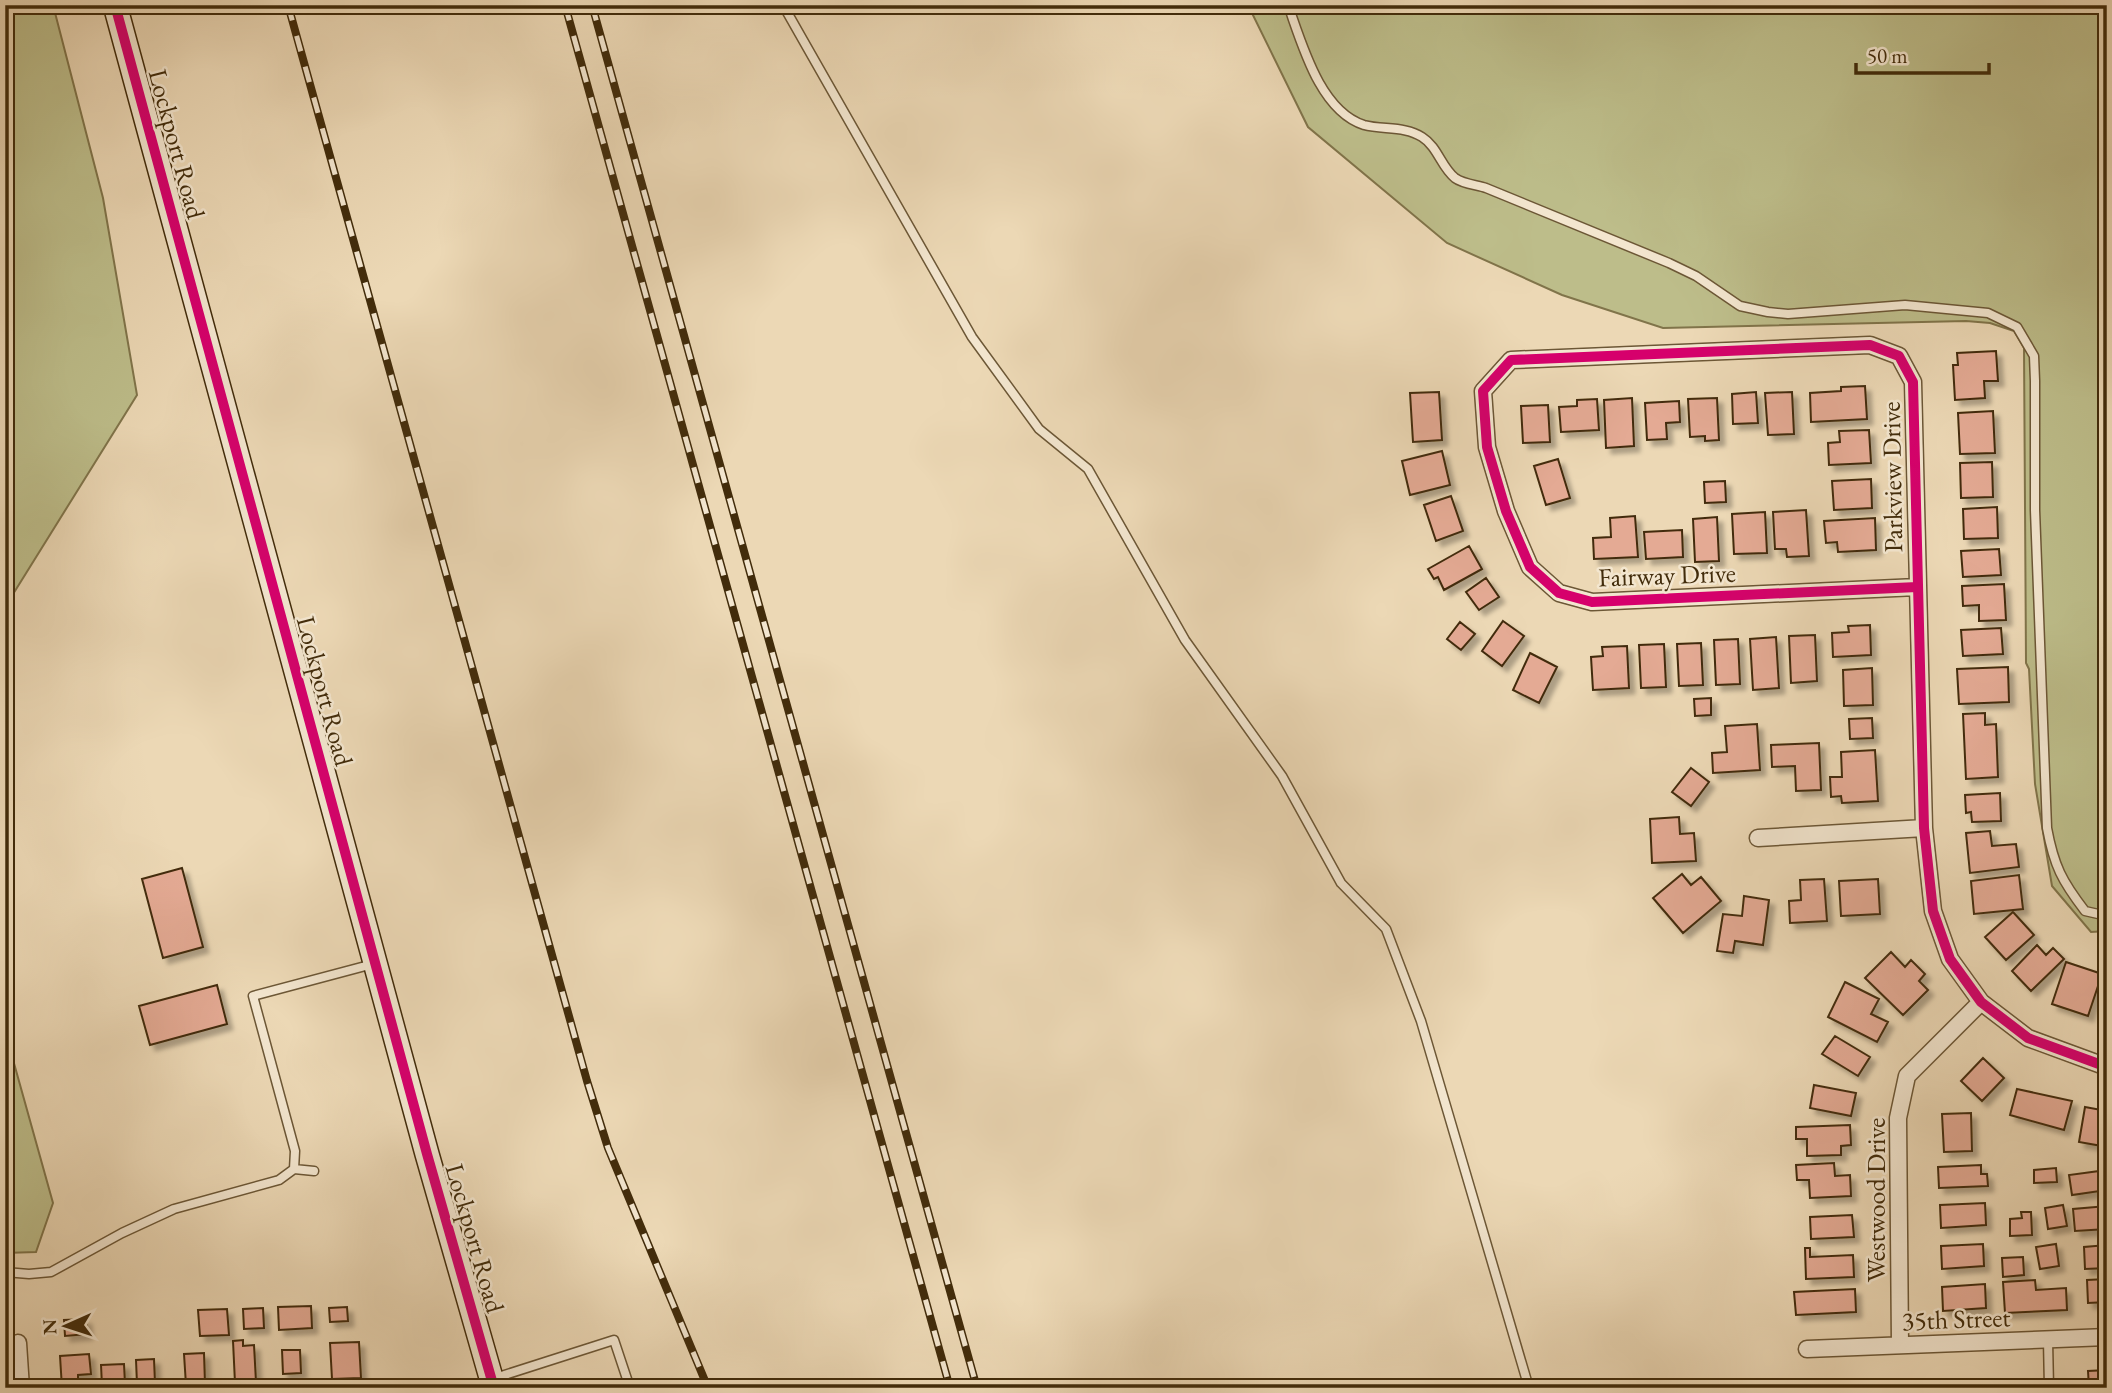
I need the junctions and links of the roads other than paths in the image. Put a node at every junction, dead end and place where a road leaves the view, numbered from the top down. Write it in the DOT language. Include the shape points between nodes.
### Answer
graph roads {
  1 [pos="116,5"];
  2 [pos="783,5"];
  3 [pos="1288,5"];
  4 [pos="1483,391"];
  5 [pos="1917,587"];
  6 [pos="1924,828"];
  7 [pos="1758,838"];
  8 [pos="2107,916"];
  9 [pos="376,963"];
  10 [pos="1981,1002"];
  11 [pos="2107,1067"];
  12 [pos="294,1169"];
  13 [pos="314,1171"];
  14 [pos="5,1272"];
  15 [pos="2107,1338"];
  16 [pos="2048,1340"];
  17 [pos="18,1343"];
  18 [pos="1900,1345"];
  19 [pos="1807,1349"];
  20 [pos="492,1384"];
  21 [pos="21,1388"];
  22 [pos="630,1388"];
  23 [pos="1529,1388"];
  24 [pos="2049,1388"];
  1 -- 9 [label="street, Lockport Road"];
  2 -- 23 [label="lane" via="972,337 1039,429 1088,469 1185,640 1282,776 1341,883 1386,929 1421,1021"];
  3 -- 8 [label="lane" via="1315,77 1355,122 1418,134 1457,180 1669,263 1740,306 1788,314 1905,304 1988,313 2017,327 2034,356 2047,828 2057,872 2068,889 2085,911"];
  4 -- 5 [label="street, Fairway Drive" via="1487,447 1506,511 1530,567 1559,593 1592,602"];
  4 -- 5 [label="street, Parkview Drive" via="1511,360 1870,345 1899,356 1913,382"];
  5 -- 6 [label="street, Parkview Drive"];
  6 -- 7 [label="street"];
  6 -- 10 [label="street, Parkview Drive" via="1933,911 1950,959"];
  9 -- 12 [label="lane" via="253,996 295,1151"];
  9 -- 20 [label="street, Lockport Road"];
  10 -- 11 [label="street, Parkview Drive" via="2028,1038"];
  10 -- 18 [label="street, Westwood Drive" via="1907,1076 1898,1118"];
  12 -- 13 [label="lane"];
  12 -- 14 [label="lane" via="279,1180 174,1209 51,1272"];
  15 -- 16 [label="street, 35th Street"];
  16 -- 18 [label="street, 35th Street"];
  16 -- 24 [label="lane"];
  17 -- 21 [label="street"];
  18 -- 19 [label="street, 35th Street"];
  20 -- 22 [label="lane" via="614,1340"];
}
